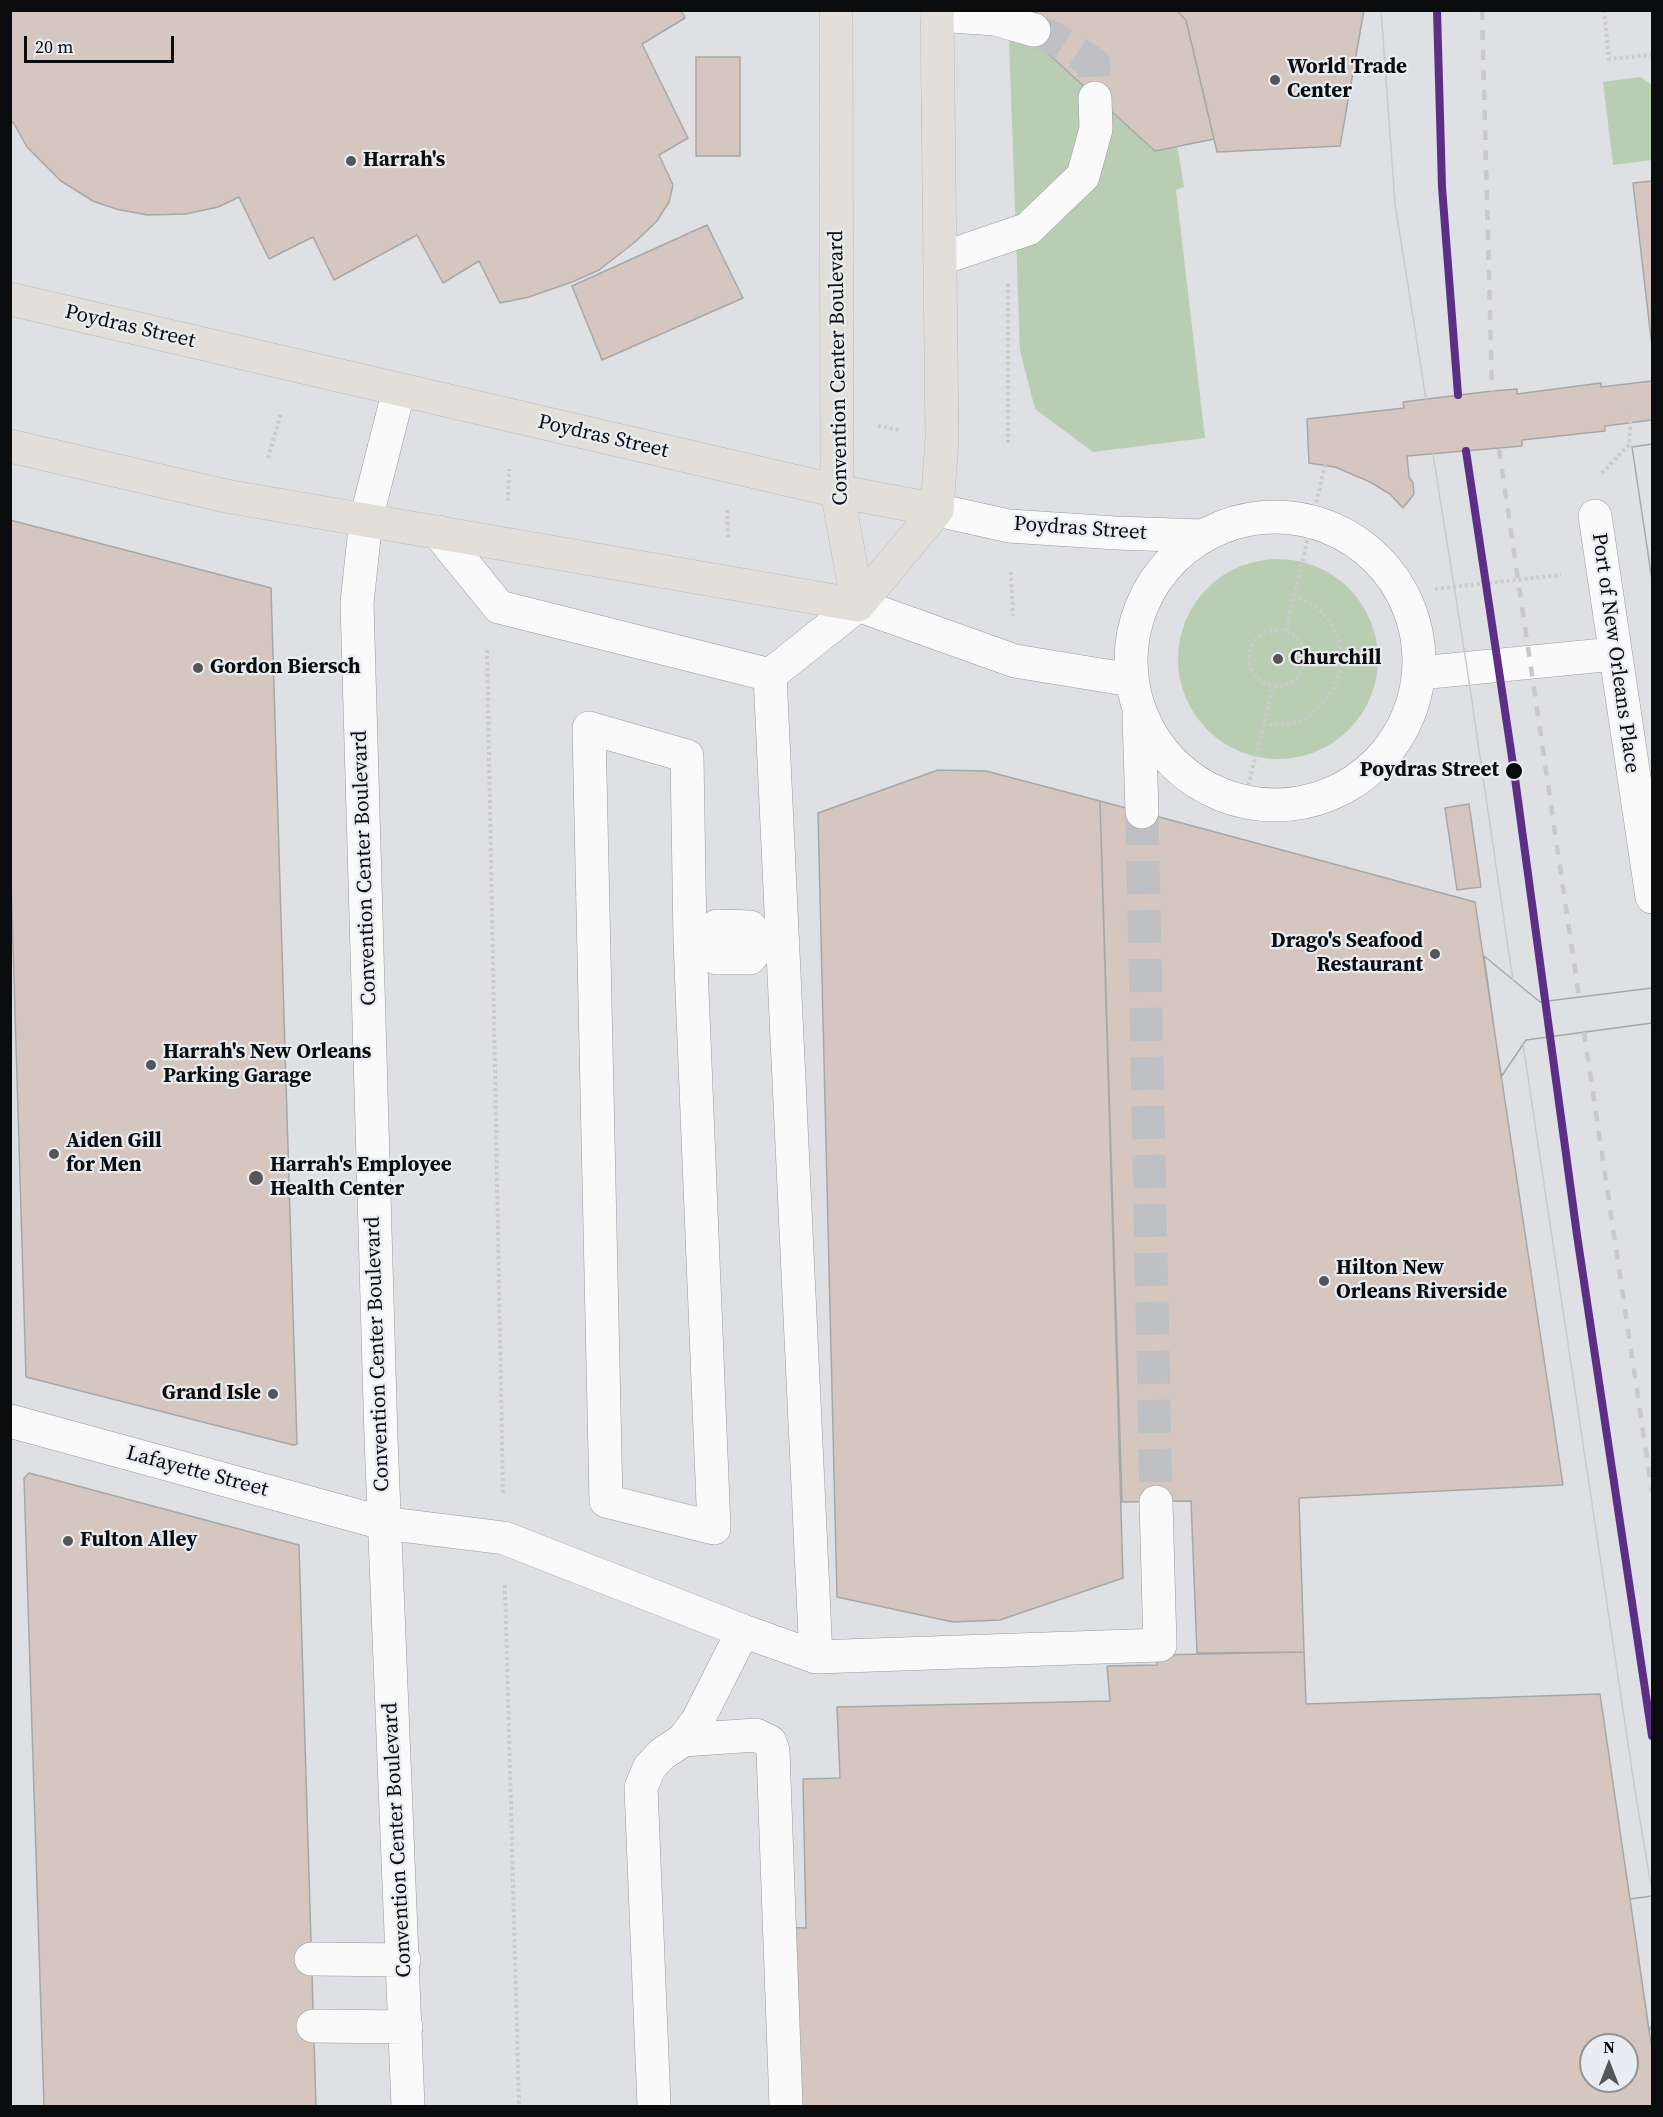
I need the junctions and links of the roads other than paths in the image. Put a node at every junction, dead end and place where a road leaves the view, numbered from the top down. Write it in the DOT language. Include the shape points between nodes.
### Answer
graph roads {
  1 [pos="836,10"];
  2 [pos="937,13"];
  3 [pos="1034,30"];
  4 [pos="1095,98"];
  5 [pos="940,259"];
  6 [pos="10,299"];
  7 [pos="399,390"];
  8 [pos="10,446"];
  9 [pos="837,491"];
  10 [pos="937,510"];
  11 [pos="1595,516"];
  12 [pos="366,519"];
  13 [pos="438,532"];
  14 [pos="1202,536"];
  15 [pos="858,605"];
  16 [pos="1614,654"];
  17 [pos="1420,673"];
  18 [pos="770,675"];
  19 [pos="1135,696"];
  20 [pos="1142,812"];
  21 [pos="1653,897"];
  22 [pos="698,941"];
  23 [pos="773,941"];
  24 [pos="10,1422"];
  25 [pos="1156,1502"];
  26 [pos="383,1523"];
  27 [pos="743,1631"];
  28 [pos="816,1656"];
  29 [pos="683,1740"];
  30 [pos="311,1959"];
  31 [pos="404,1960"];
  32 [pos="313,2026"];
  33 [pos="406,2027"];
  34 [pos="408,2106"];
  35 [pos="654,2106"];
  36 [pos="786,2106"];
  1 -- 9 [label="main road, Convention Center Boulevard"];
  2 -- 3 [label="street" via="995,19"];
  2 -- 5 [label="main road"];
  4 -- 5 [label="street" via="1096,129 1083,176 1028,229"];
  5 -- 10 [label="main road" via="942,438"];
  6 -- 7 [label="main road, Poydras Street"];
  7 -- 9 [label="main road, Poydras Street"];
  7 -- 12 [label="street, Convention Center Boulevard"];
  8 -- 12 [label="main road" via="226,496"];
  9 -- 10 [label="main road, Poydras Street"];
  9 -- 15 [label="main road, Convention Center Boulevard"];
  10 -- 14 [label="street, Poydras Street" via="1009,526"];
  10 -- 15 [label="main road"];
  11 -- 16 [label="street, Port of New Orleans Place"];
  12 -- 13 [label="main road"];
  12 -- 26 [label="street, Convention Center Boulevard" via="357,603"];
  13 -- 15 [label="main road"];
  13 -- 18 [label="street" via="499,607"];
  14 -- 17 [label="street, Poydras Street" via="1238,522 1275,517 1313,522 1350,537 1381,562 1404,596 1417,633"];
  14 -- 19 [label="street, Poydras Street" via="1169,562 1144,597 1131,638"];
  15 -- 18 [label="street"];
  15 -- 19 [label="street" via="1015,661"];
  16 -- 17 [label="street"];
  16 -- 21 [label="street, Port of New Orleans Place"];
  17 -- 19 [label="street, Poydras Street" via="1410,713 1391,749 1361,777 1325,797 1285,805 1244,803 1210,790 1180,770 1155,744"];
  18 -- 23 [label="street"];
  19 -- 20 [label="street"];
  22 -- 22 [label="street" via="687,756 589,728 606,1501 714,1528"];
  22 -- 23 [label="street" via="717,926 750,927"];
  23 -- 28 [label="street"];
  24 -- 26 [label="street, Lafayette Street"];
  25 -- 28 [label="street" via="1160,1645"];
  26 -- 27 [label="street, Lafayette Street" via="504,1538"];
  26 -- 31 [label="street, Convention Center Boulevard"];
  27 -- 28 [label="street, Lafayette Street"];
  27 -- 29 [label="street" via="698,1720"];
  29 -- 35 [label="street" via="649,1768 641,1788"];
  29 -- 36 [label="street" via="756,1736 770,1742 773,1751"];
  30 -- 31 [label="street"];
  31 -- 33 [label="street, Convention Center Boulevard"];
  32 -- 33 [label="street"];
  33 -- 34 [label="street, Convention Center Boulevard"];
}
